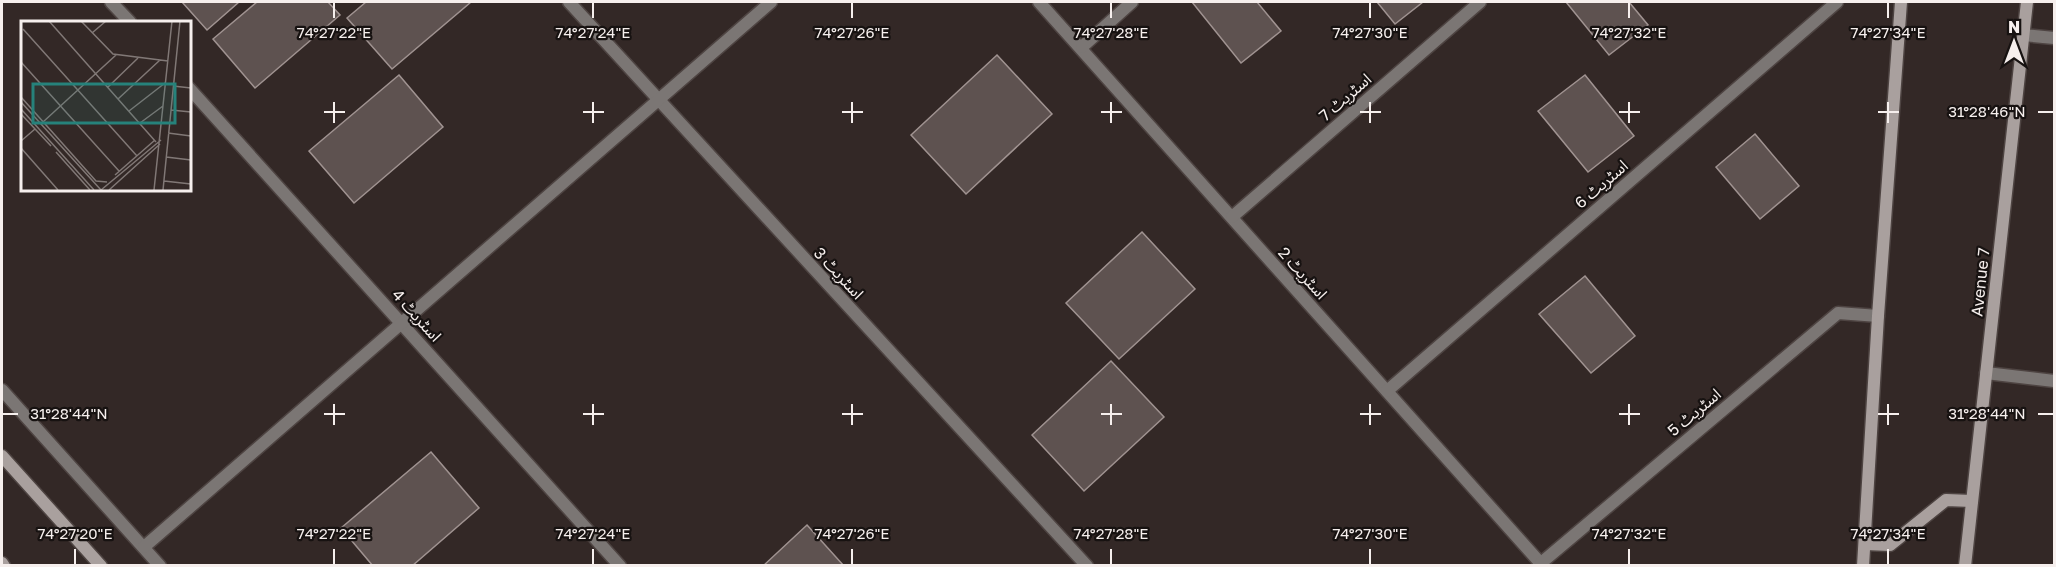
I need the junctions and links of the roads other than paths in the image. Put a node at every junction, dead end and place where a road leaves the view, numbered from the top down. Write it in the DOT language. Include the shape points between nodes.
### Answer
graph roads {
  1 [pos="111,2"];
  2 [pos="569,2"];
  3 [pos="771,2"];
  4 [pos="1039,2"];
  5 [pos="1132,2"];
  6 [pos="1480,2"];
  7 [pos="1837,2"];
  8 [pos="1901,2"];
  9 [pos="2027,2"];
  10 [pos="129,21"];
  11 [pos="2023,35"];
  12 [pos="2055,38"];
  13 [pos="1082,47"];
  14 [pos="190,89"];
  15 [pos="657,100"];
  16 [pos="1232,217"];
  17 [pos="1878,316"];
  18 [pos="402,323"];
  19 [pos="1986,373"];
  20 [pos="2055,381"];
  21 [pos="2,390"];
  22 [pos="1387,391"];
  23 [pos="2,456"];
  24 [pos="1972,501"];
  25 [pos="1865,544"];
  26 [pos="144,548"];
  27 [pos="1542,564"];
  28 [pos="101,566"];
  29 [pos="160,566"];
  30 [pos="620,566"];
  31 [pos="1087,566"];
  32 [pos="1863,566"];
  33 [pos="1965,566"];
  1 -- 10 [label="street"];
  2 -- 15 [label="street, اسٹریٹ 3"];
  3 -- 15 [label="street"];
  4 -- 13 [label="street, اسٹریٹ 2"];
  5 -- 13 [label="street"];
  6 -- 16 [label="street, اسٹریٹ 7"];
  7 -- 22 [label="street, اسٹریٹ 6"];
  8 -- 17 [label="street"];
  9 -- 11 [label="street, Avenue 7"];
  11 -- 12 [label="street"];
  11 -- 19 [label="street, Avenue 7"];
  13 -- 16 [label="street, اسٹریٹ 2"];
  14 -- 18 [label="street, اسٹریٹ 4"];
  15 -- 18 [label="street"];
  15 -- 31 [label="street, اسٹریٹ 3"];
  16 -- 22 [label="street, اسٹریٹ 2"];
  17 -- 25 [label="street"];
  17 -- 27 [label="street, اسٹریٹ 5" via="1838,313"];
  18 -- 26 [label="street"];
  18 -- 30 [label="street, اسٹریٹ 4"];
  19 -- 20 [label="street"];
  19 -- 24 [label="street, Avenue 7"];
  21 -- 26 [label="street"];
  22 -- 27 [label="street, اسٹریٹ 2"];
  23 -- 28 [label="street"];
  24 -- 25 [label="street" via="1946,500 1890,545"];
  24 -- 33 [label="street, Avenue 7"];
  25 -- 32 [label="street"];
  26 -- 29 [label="street"];
}
